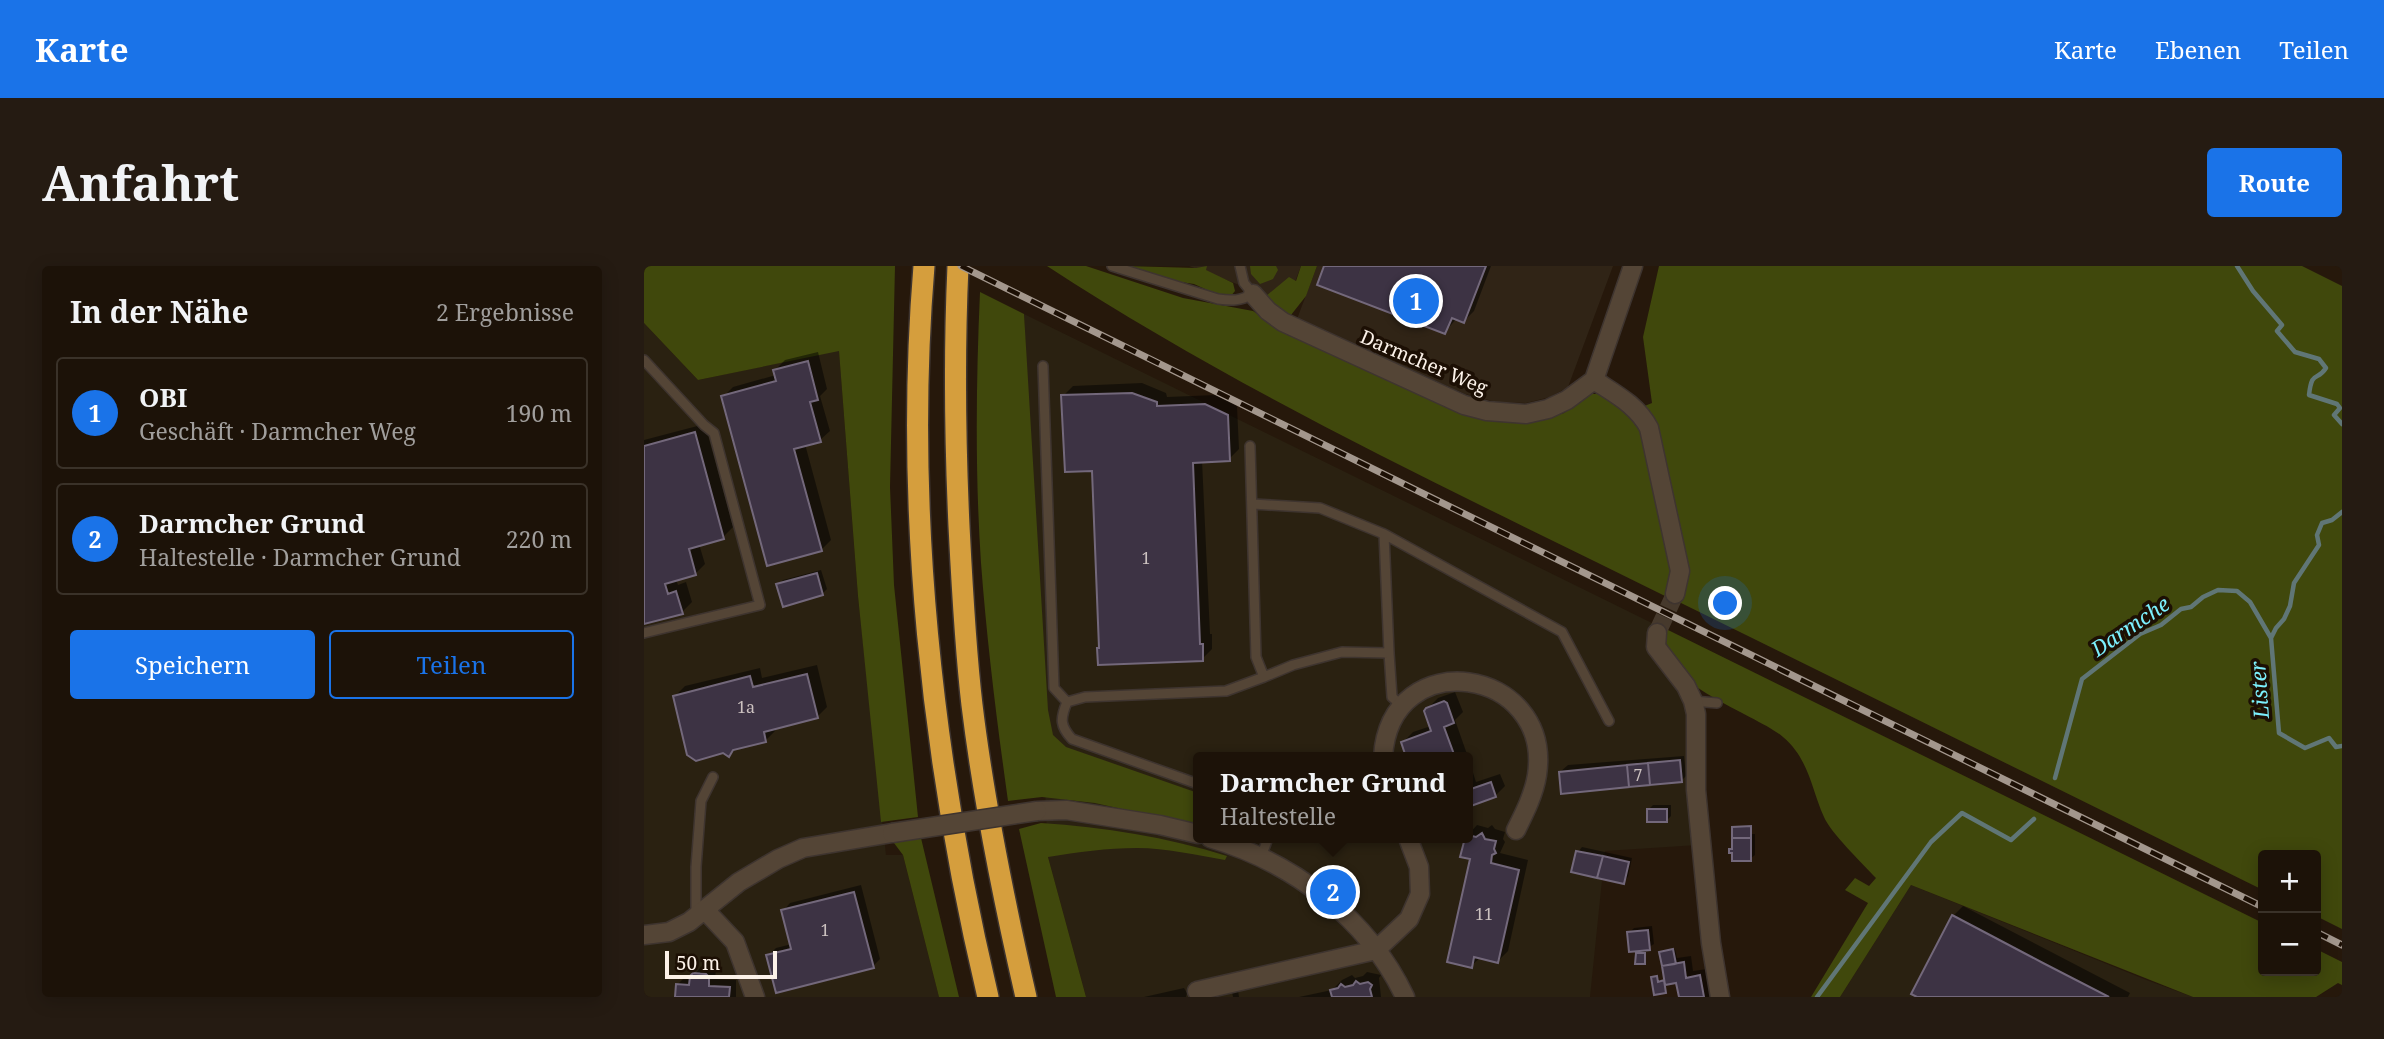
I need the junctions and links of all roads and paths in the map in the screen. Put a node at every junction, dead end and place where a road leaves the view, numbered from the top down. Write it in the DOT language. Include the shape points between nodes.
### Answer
graph roads {
  1 [pos="922,266"];
  2 [pos="958,266"];
  3 [pos="1112,266"];
  4 [pos="1240,266"];
  5 [pos="1633,266"];
  6 [pos="1253,294"];
  7 [pos="644,360"];
  8 [pos="1043,366"];
  9 [pos="1594,380"];
  10 [pos="1250,446"];
  11 [pos="1253,504"];
  12 [pos="1384,534"];
  13 [pos="1675,594"];
  14 [pos="644,633"];
  15 [pos="1657,633"];
  16 [pos="1389,653"];
  17 [pos="1264,677"];
  18 [pos="1693,701"];
  19 [pos="1067,702"];
  20 [pos="1717,703"];
  21 [pos="1402,706"];
  22 [pos="1609,721"];
  23 [pos="1383,752"];
  24 [pos="713,777"];
  25 [pos="1193,783"];
  26 [pos="1516,830"];
  27 [pos="1193,833"];
  28 [pos="1223,843"];
  29 [pos="1266,843"];
  30 [pos="1410,843"];
  31 [pos="1261,858"];
  32 [pos="701,914"];
  33 [pos="644,935"];
  34 [pos="1376,950"];
  35 [pos="1197,990"];
  36 [pos="755,997"];
  37 [pos="988,997"];
  38 [pos="1027,997"];
  39 [pos="1405,997"];
  40 [pos="1720,997"];
  1 -- 37 [label="highway" via="919,461 924,582 936,710 962,874"];
  2 -- 38 [label="highway" via="957,470 972,705 999,877"];
  3 -- 6 [label="lane" via="1218,299 1241,300"];
  4 -- 6 [label="lane" via="1244,283"];
  5 -- 9 [label="street"];
  6 -- 9 [label="street, Darmcher Weg" via="1268,311 1304,333 1487,411 1526,414 1548,409"];
  7 -- 14 [label="lane" via="714,433 760,605"];
  8 -- 19 [label="lane" via="1054,688"];
  9 -- 13 [label="street" via="1628,402 1649,428 1680,571"];
  10 -- 11 [label="lane"];
  11 -- 12 [label="lane" via="1320,508"];
  11 -- 17 [label="lane" via="1256,657"];
  12 -- 16 [label="lane"];
  12 -- 22 [label="lane" via="1562,632"];
  15 -- 18 [label="street" via="1657,647"];
  16 -- 17 [label="lane" via="1342,652"];
  16 -- 21 [label="lane" via="1392,697"];
  17 -- 19 [label="lane" via="1226,691 1085,696"];
  18 -- 20 [label="lane"];
  18 -- 40 [label="street" via="1696,790"];
  19 -- 25 [label="lane" via="1062,728 1072,739"];
  21 -- 23 [label="street" via="1391,723"];
  21 -- 26 [label="street" via="1437,683 1466,680 1489,686 1519,708 1532,729 1538,763 1529,805"];
  24 -- 32 [label="lane" via="701,801 696,867"];
  27 -- 32 [label="street, bridge" via="1066,810 892,833 803,848 757,871"];
  28 -- 31 [label="street"];
  29 -- 31 [label="lane"];
  30 -- 34 [label="street" via="1419,867 1419,894 1409,919"];
  31 -- 34 [label="street" via="1328,899"];
  32 -- 33 [label="street" via="669,932"];
  32 -- 36 [label="street" via="735,942"];
  34 -- 35 [label="street"];
  34 -- 39 [label="street"];
}
